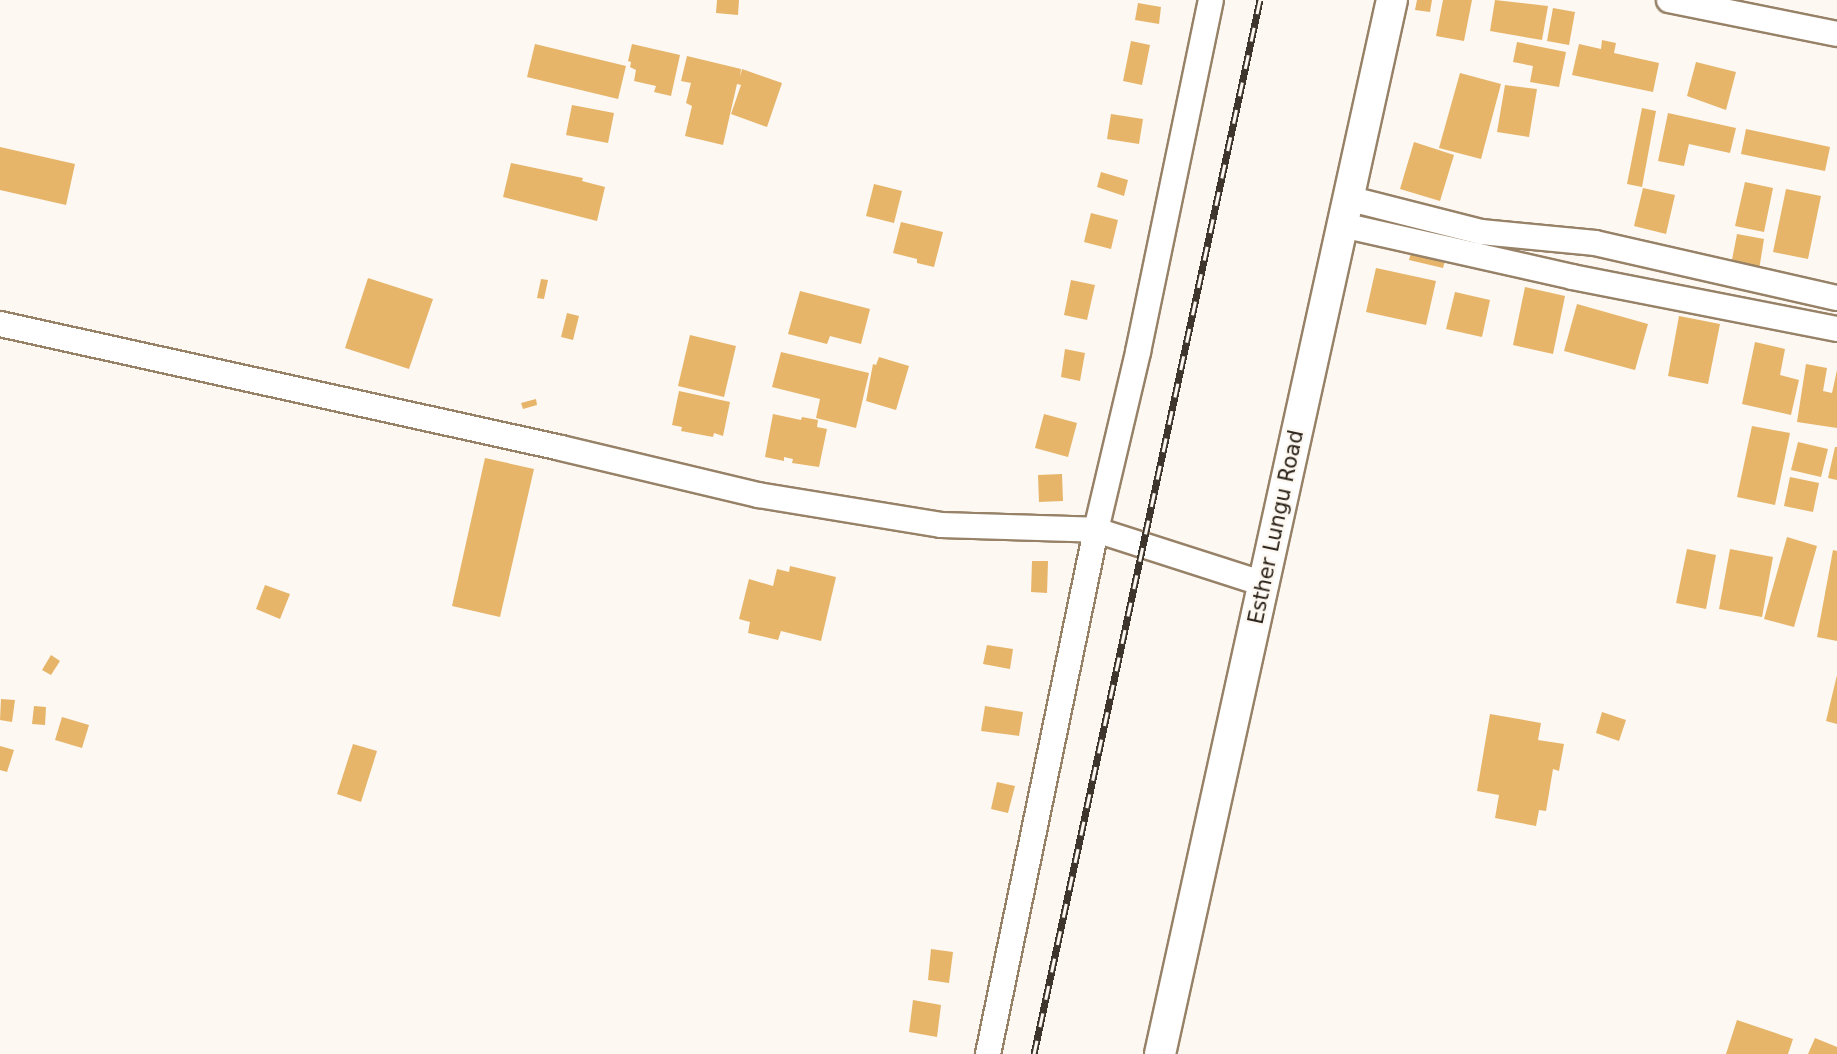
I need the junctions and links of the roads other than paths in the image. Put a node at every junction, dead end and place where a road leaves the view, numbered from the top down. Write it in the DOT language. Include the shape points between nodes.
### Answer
graph roads {
  1 [pos="1211,0"];
  2 [pos="1392,0"];
  3 [pos="1669,0"];
  4 [pos="1837,34"];
  5 [pos="1344,212"];
  6 [pos="1837,298"];
  7 [pos="0,324"];
  8 [pos="1837,329"];
  9 [pos="1096,530"];
  10 [pos="1264,584"];
  11 [pos="988,1054"];
  12 [pos="1160,1054"];
  1 -- 9 [label="street" via="1138,352"];
  2 -- 5 [label="street, Esther Lungu Road"];
  3 -- 4 [label="street"];
  5 -- 6 [label="street" via="1481,232 1595,243"];
  5 -- 8 [label="street" via="1572,277"];
  5 -- 10 [label="street, Esther Lungu Road"];
  7 -- 9 [label="street" via="758,495 941,525"];
  9 -- 10 [label="street"];
  9 -- 11 [label="street"];
  10 -- 12 [label="street, Esther Lungu Road"];
}
